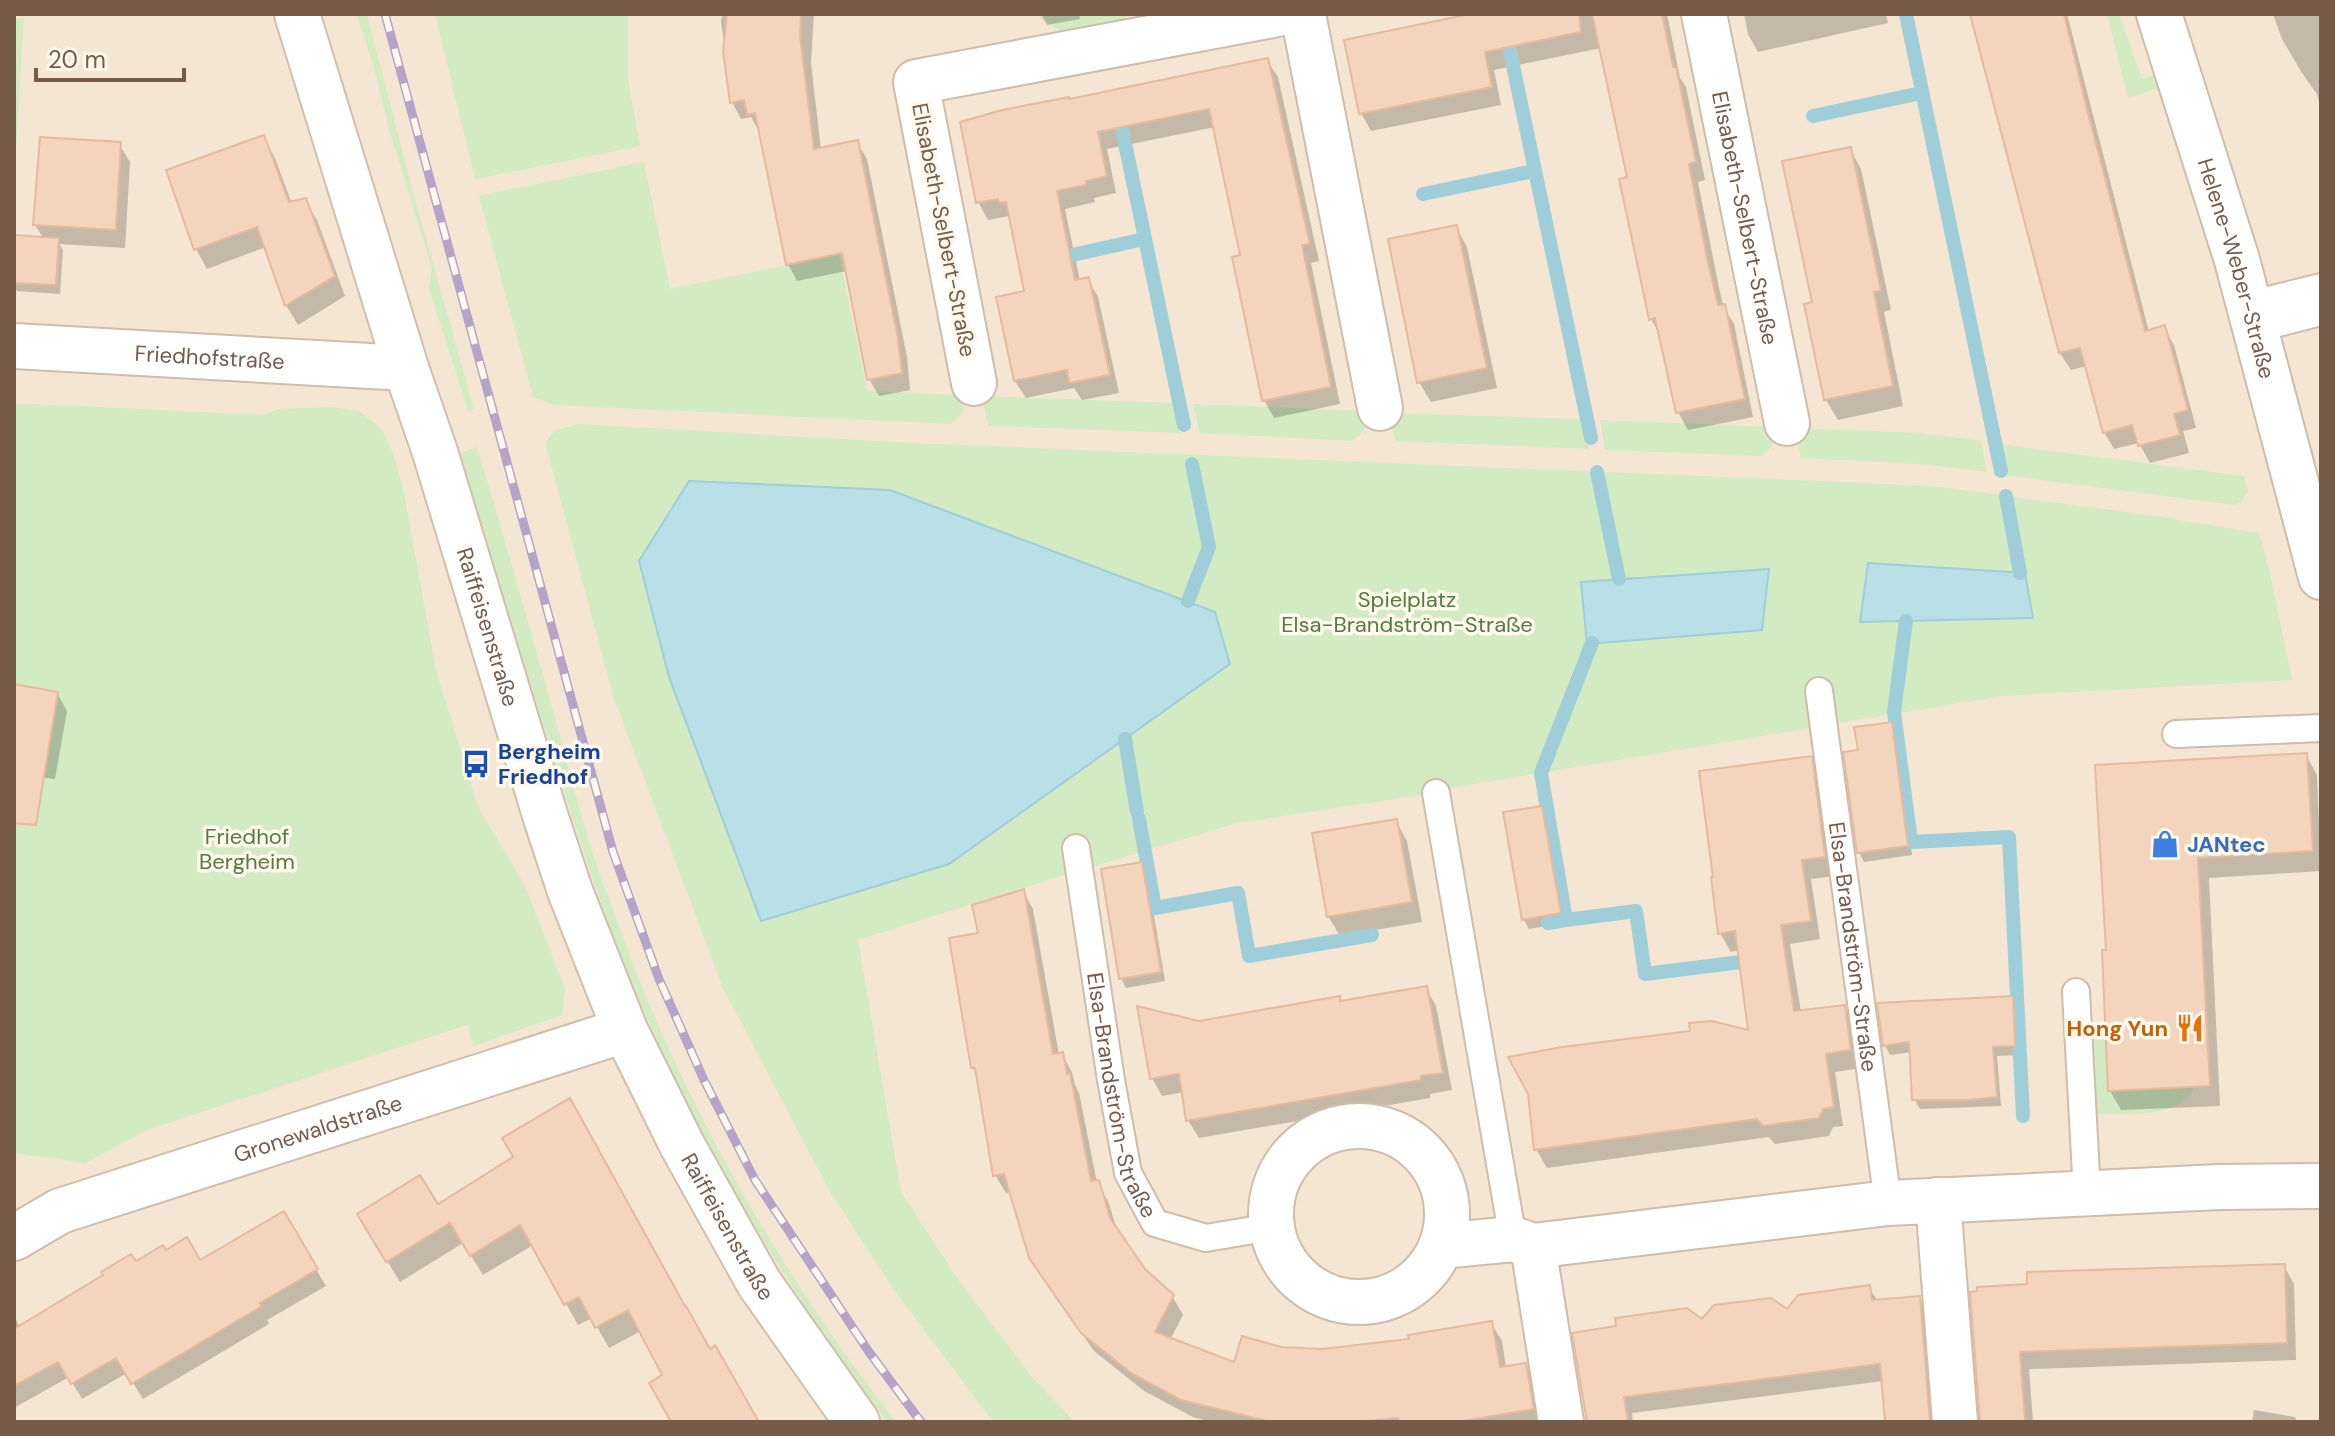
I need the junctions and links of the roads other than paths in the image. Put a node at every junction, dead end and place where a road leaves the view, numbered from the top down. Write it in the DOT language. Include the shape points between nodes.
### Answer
graph roads {
  1 [pos="297,14"];
  2 [pos="1278,14"];
  3 [pos="1303,14"];
  4 [pos="1704,14"];
  5 [pos="2159,14"];
  6 [pos="1155,25"];
  7 [pos="2321,287"];
  8 [pos="2321,312"];
  9 [pos="2252,317"];
  10 [pos="14,346"];
  11 [pos="406,368"];
  12 [pos="974,383"];
  13 [pos="1380,408"];
  14 [pos="1787,423"];
  15 [pos="2321,577"];
  16 [pos="1819,691"];
  17 [pos="2321,728"];
  18 [pos="2176,734"];
  19 [pos="1436,793"];
  20 [pos="1076,848"];
  21 [pos="2076,992"];
  22 [pos="625,1030"];
  23 [pos="2321,1186"];
  24 [pos="2087,1193"];
  25 [pos="1938,1200"];
  26 [pos="1888,1203"];
  27 [pos="1271,1227"];
  28 [pos="14,1238"];
  29 [pos="1523,1243"];
  30 [pos="1441,1246"];
  31 [pos="857,1422"];
  32 [pos="1561,1422"];
  33 [pos="1955,1422"];
  1 -- 11 [label="street, Raiffeisenstraße"];
  2 -- 6 [label="street, Elisabeth-Selbert-Straße"];
  3 -- 13 [label="street"];
  4 -- 14 [label="street, Elisabeth-Selbert-Straße"];
  5 -- 9 [label="street, Helene-Weber-Straße"];
  6 -- 12 [label="street, Elisabeth-Selbert-Straße" via="916,82"];
  7 -- 9 [label="lane"];
  8 -- 9 [label="lane"];
  9 -- 15 [label="street, Helene-Weber-Straße"];
  10 -- 11 [label="street, Friedhofstraße"];
  11 -- 22 [label="street, Raiffeisenstraße" via="570,891"];
  16 -- 26 [label="lane, Elsa-Brandström-Straße"];
  17 -- 18 [label="lane"];
  19 -- 29 [label="lane"];
  20 -- 27 [label="lane, Elsa-Brandström-Straße" via="1128,1173 1155,1223 1206,1238"];
  21 -- 24 [label="lane"];
  22 -- 28 [label="street, Gronewaldstraße" via="60,1211"];
  22 -- 31 [label="street, Raiffeisenstraße" via="759,1283"];
  23 -- 24 [label="street"];
  24 -- 25 [label="street"];
  25 -- 26 [label="street"];
  25 -- 33 [label="street"];
  26 -- 29 [label="street"];
  27 -- 30 [label="street" via="1292,1273 1316,1291 1344,1301 1375,1301 1402,1291 1426,1272"];
  27 -- 30 [label="street" via="1272,1197 1282,1170 1300,1147 1325,1131 1354,1125 1383,1128 1410,1141 1431,1161 1444,1188 1447,1217"];
  29 -- 30 [label="street"];
  29 -- 32 [label="street"];
}
